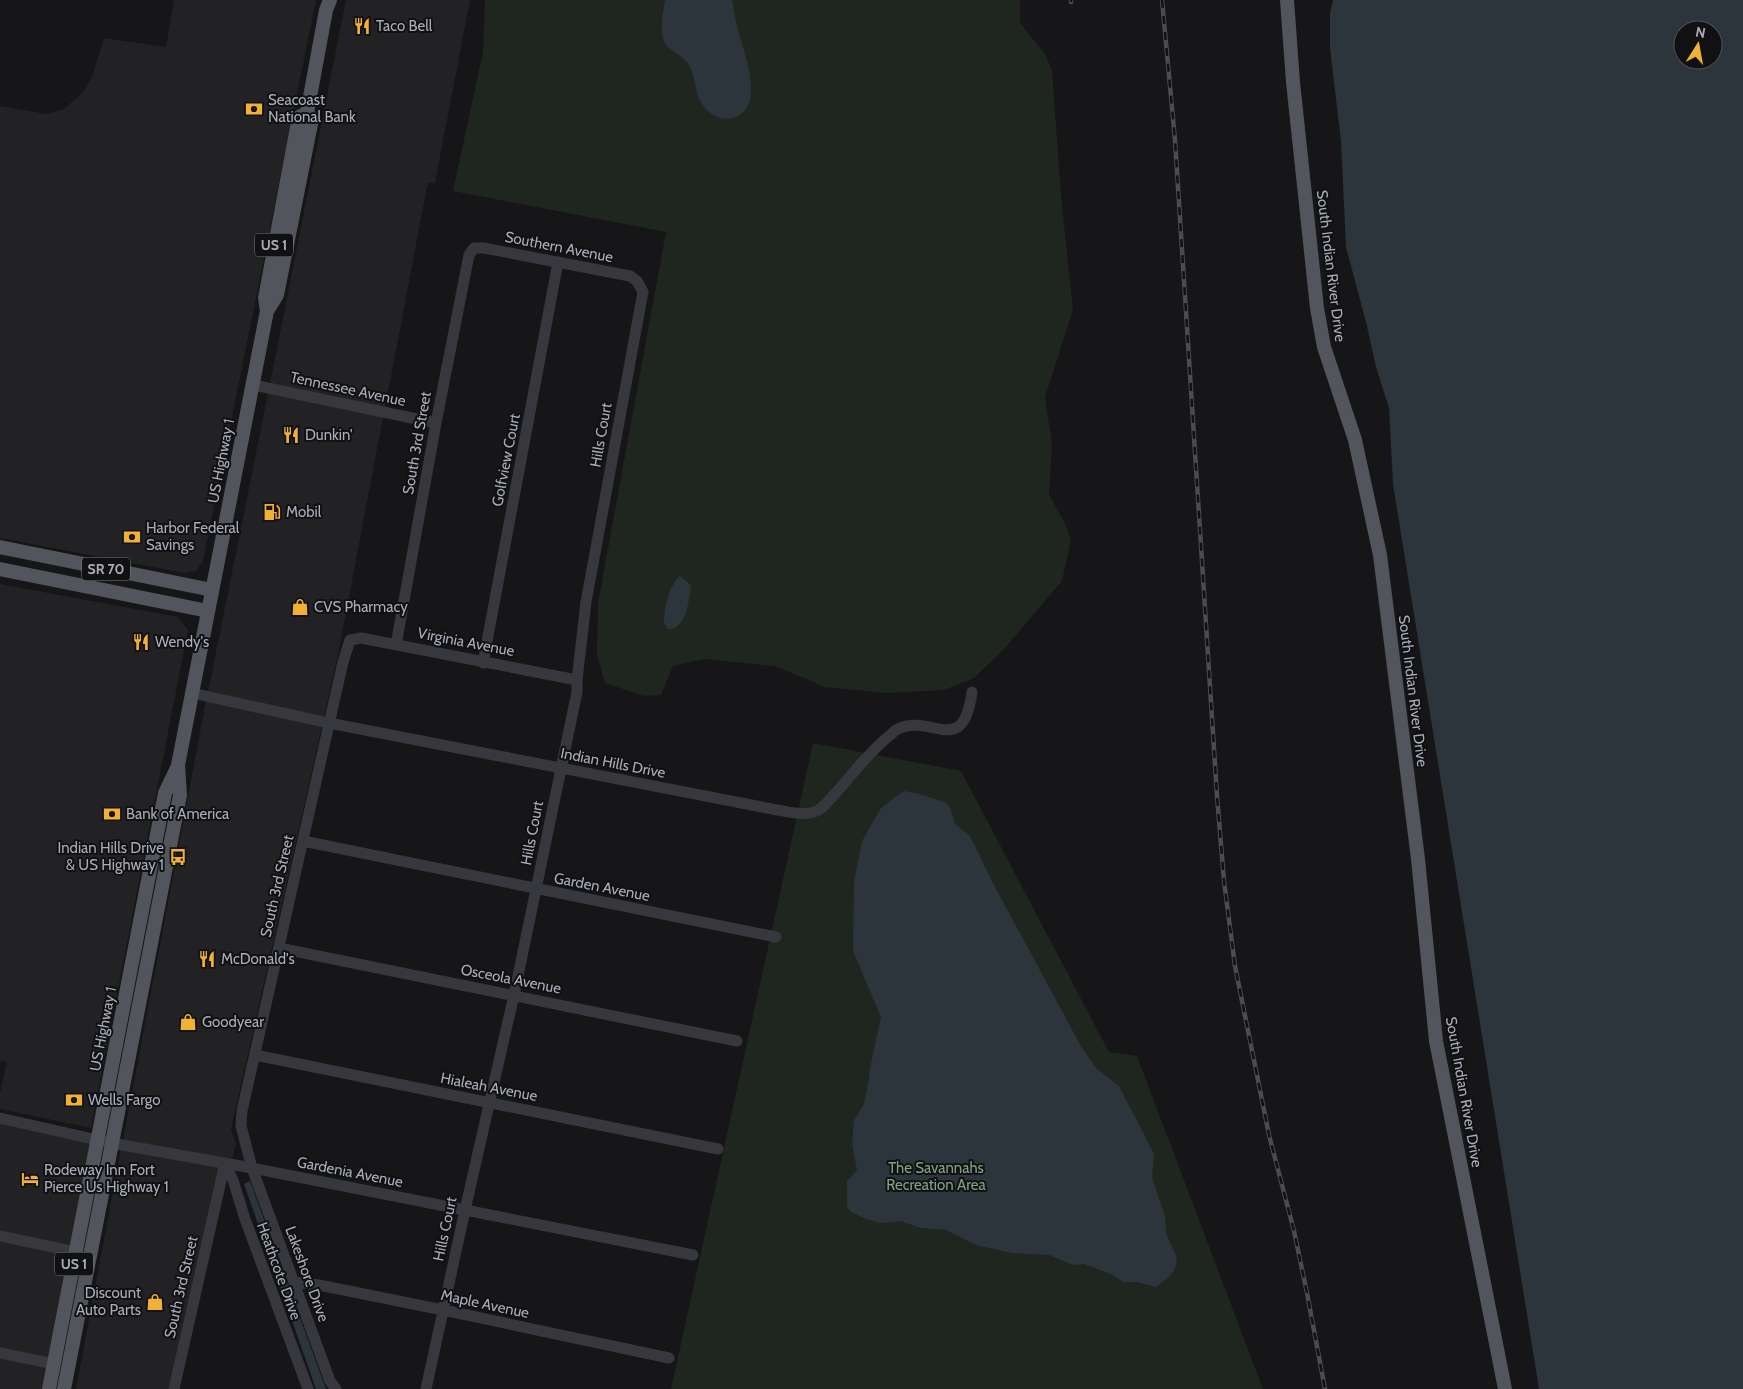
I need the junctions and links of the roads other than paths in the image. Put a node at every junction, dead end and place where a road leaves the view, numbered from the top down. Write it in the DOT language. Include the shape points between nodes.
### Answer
graph roads {
  1 [pos="1287,0"];
  2 [pos="327,3"];
  3 [pos="474,248"];
  4 [pos="558,262"];
  5 [pos="637,281"];
  6 [pos="253,385"];
  7 [pos="436,423"];
  8 [pos="0,548"];
  9 [pos="0,569"];
  10 [pos="212,590"];
  11 [pos="208,610"];
  12 [pos="350,640"];
  13 [pos="396,645"];
  14 [pos="483,663"];
  15 [pos="577,680"];
  16 [pos="972,692"];
  17 [pos="192,693"];
  18 [pos="329,723"];
  19 [pos="178,765"];
  20 [pos="561,768"];
  21 [pos="304,841"];
  22 [pos="536,889"];
  23 [pos="776,938"];
  24 [pos="137,939"];
  25 [pos="278,948"];
  26 [pos="146,968"];
  27 [pos="130,976"];
  28 [pos="514,995"];
  29 [pos="139,999"];
  30 [pos="737,1041"];
  31 [pos="255,1055"];
  32 [pos="489,1102"];
  33 [pos="0,1118"];
  34 [pos="105,1141"];
  35 [pos="718,1148"];
  36 [pos="225,1163"];
  37 [pos="252,1168"];
  38 [pos="219,1188"];
  39 [pos="235,1188"];
  40 [pos="465,1210"];
  41 [pos="0,1236"];
  42 [pos="76,1252"];
  43 [pos="693,1255"];
  44 [pos="294,1282"];
  45 [pos="443,1310"];
  46 [pos="0,1353"];
  47 [pos="669,1358"];
  48 [pos="54,1364"];
  49 [pos="49,1389"];
  50 [pos="64,1389"];
  51 [pos="174,1389"];
  52 [pos="308,1389"];
  53 [pos="336,1389"];
  54 [pos="426,1389"];
  55 [pos="1504,1389"];
  1 -- 55 [label="main road, South Indian River Drive" via="1317,308 1324,347 1355,440 1380,554 1418,859 1436,1041"];
  2 -- 6 [label="main road, US Highway 1 / US 1" via="307,113 312,119 277,295 268,312"];
  3 -- 4 [label="street, Southern Avenue"];
  3 -- 7 [label="street, South 3rd Street" via="468,255"];
  4 -- 5 [label="street, Southern Avenue" via="630,276"];
  4 -- 14 [label="street, Golfview Court"];
  5 -- 15 [label="street, Hills Court" via="643,292 586,602"];
  6 -- 7 [label="street, Tennessee Avenue"];
  6 -- 10 [label="main road, US Highway 1 / US 1"];
  7 -- 13 [label="street, South 3rd Street"];
  8 -- 10 [label="main road, SR 70"];
  9 -- 11 [label="main road, SR 70"];
  10 -- 11 [label="main road, US Highway 1 / US 1"];
  11 -- 17 [label="main road, US Highway 1 / US 1"];
  12 -- 13 [label="street, Virginia Avenue" via="361,638"];
  12 -- 18 [label="street, South 3rd Street"];
  13 -- 14 [label="street, Virginia Avenue"];
  14 -- 15 [label="street, Virginia Avenue"];
  15 -- 20 [label="street, Hills Court"];
  16 -- 20 [label="street, Indian Hills Drive" via="967,717 959,726 950,731 914,726 898,729 877,746 816,812 804,814 772,809"];
  17 -- 18 [label="street, Indian Hills Drive"];
  17 -- 19 [label="main road, US Highway 1 / US 1"];
  18 -- 20 [label="street, Indian Hills Drive"];
  18 -- 21 [label="street, South 3rd Street"];
  19 -- 24 [label="main road, US Highway 1 / US 1" via="165,793"];
  19 -- 26 [label="main road, US Highway 1 / US 1" via="180,795"];
  20 -- 22 [label="street, Hills Court"];
  21 -- 22 [label="street, Garden Avenue"];
  21 -- 25 [label="street, South 3rd Street"];
  22 -- 23 [label="street, Garden Avenue"];
  22 -- 28 [label="street, Hills Court"];
  24 -- 26 [label="main road" via="140,959"];
  24 -- 27 [label="main road, US Highway 1 / US 1"];
  25 -- 28 [label="street, Osceola Avenue"];
  25 -- 31 [label="street, South 3rd Street"];
  26 -- 29 [label="main road, US Highway 1 / US 1"];
  27 -- 29 [label="main road" via="136,984"];
  27 -- 34 [label="main road, US Highway 1 / US 1"];
  28 -- 30 [label="street, Osceola Avenue"];
  28 -- 32 [label="street, Hills Court"];
  29 -- 34 [label="main road, US Highway 1 / US 1"];
  31 -- 32 [label="street, Hialeah Avenue"];
  31 -- 37 [label="street, South 3rd Street" via="241,1126"];
  32 -- 35 [label="street, Hialeah Avenue"];
  32 -- 40 [label="street, Hills Court"];
  33 -- 34 [label="street, Gardenia Avenue"];
  34 -- 36 [label="street, Gardenia Avenue"];
  34 -- 42 [label="main road, US Highway 1 / US 1"];
  34 -- 50 [label="main road, US Highway 1 / US 1"];
  36 -- 37 [label="street, Gardenia Avenue"];
  36 -- 38 [label="street, South 3rd Street"];
  36 -- 39 [label="street, Heathcote Drive"];
  37 -- 40 [label="street, Gardenia Avenue"];
  37 -- 44 [label="street, Lakeshore Drive"];
  38 -- 39 [label="street"];
  38 -- 51 [label="street, South 3rd Street"];
  39 -- 52 [label="street, Heathcote Drive"];
  40 -- 43 [label="street, Gardenia Avenue"];
  40 -- 45 [label="street, Hills Court"];
  41 -- 42 [label="street"];
  42 -- 48 [label="main road, US Highway 1 / US 1"];
  44 -- 45 [label="street, Maple Avenue"];
  44 -- 53 [label="street, Lakeshore Drive" via="330,1381"];
  45 -- 47 [label="street, Maple Avenue"];
  45 -- 54 [label="street, Hills Court"];
  46 -- 48 [label="street"];
  48 -- 49 [label="main road, US Highway 1 / US 1"];
}
